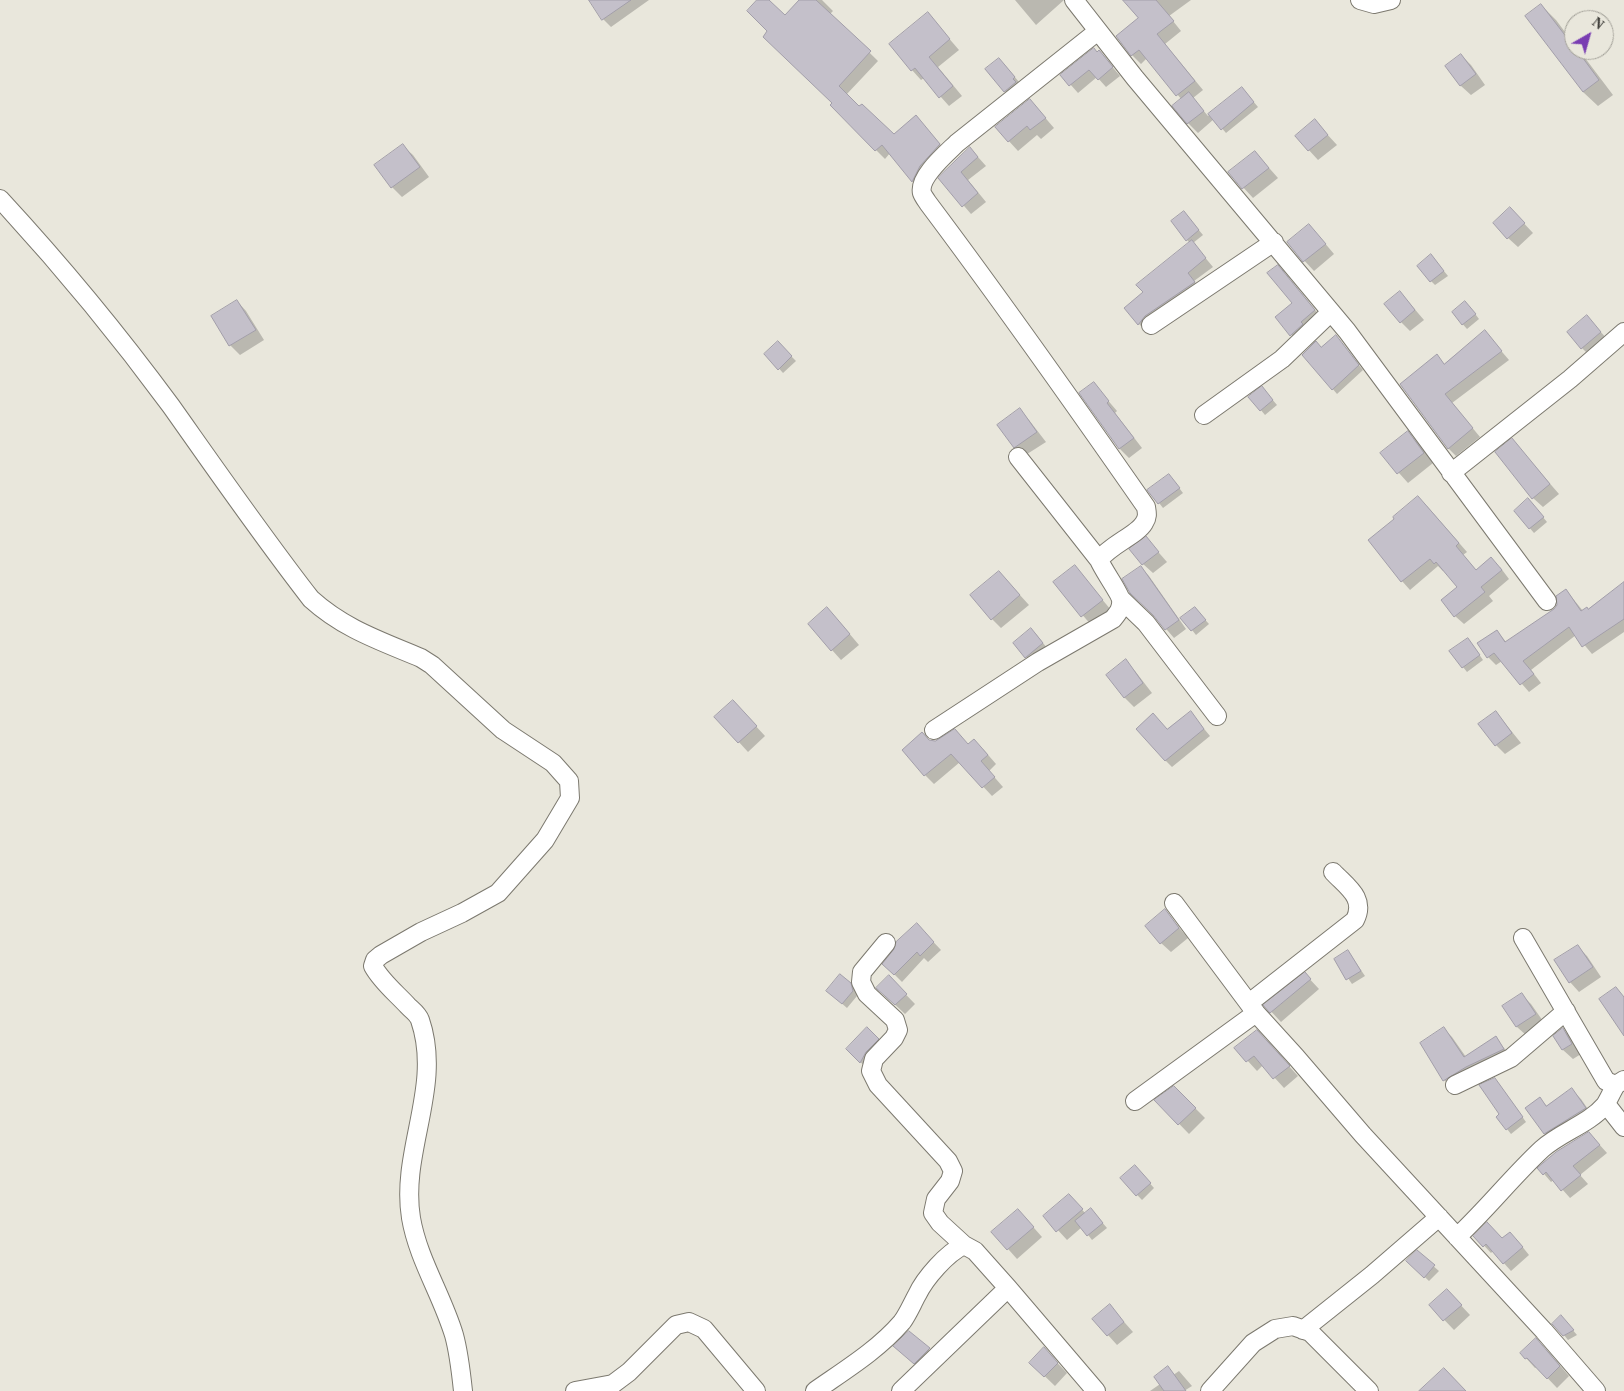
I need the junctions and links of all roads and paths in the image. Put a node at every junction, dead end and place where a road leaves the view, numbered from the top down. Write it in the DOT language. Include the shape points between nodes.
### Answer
graph roads {
  1 [pos="1074,0"];
  2 [pos="1360,0"];
  3 [pos="1391,0"];
  4 [pos="1098,31"];
  5 [pos="0,199"];
  6 [pos="1274,242"];
  7 [pos="1332,312"];
  8 [pos="1152,325"];
  9 [pos="1624,332"];
  10 [pos="1204,415"];
  11 [pos="1018,457"];
  12 [pos="1451,473"];
  13 [pos="1099,560"];
  14 [pos="1121,599"];
  15 [pos="1547,601"];
  16 [pos="1216,716"];
  17 [pos="934,730"];
  18 [pos="1332,872"];
  19 [pos="1174,903"];
  20 [pos="1522,938"];
  21 [pos="886,943"];
  22 [pos="1252,1008"];
  23 [pos="1566,1011"];
  24 [pos="1620,1082"];
  25 [pos="1455,1085"];
  26 [pos="1135,1101"];
  27 [pos="1606,1104"];
  28 [pos="1624,1128"];
  29 [pos="1439,1217"];
  30 [pos="1458,1237"];
  31 [pos="964,1245"];
  32 [pos="1008,1288"];
  33 [pos="1304,1330"];
  34 [pos="463,1391"];
  35 [pos="574,1391"];
  36 [pos="756,1391"];
  37 [pos="816,1391"];
  38 [pos="901,1391"];
  39 [pos="1096,1391"];
  40 [pos="1210,1391"];
  41 [pos="1369,1391"];
  42 [pos="1596,1391"];
  1 -- 4 [label="street"];
  2 -- 3 [label="street" via="1374,4"];
  4 -- 6 [label="street"];
  4 -- 13 [label="street" via="957,143 936,163 923,182 922,193 1146,507 1144,525"];
  5 -- 34 [label="street" via="95,308 311,599 350,628 432,665 503,730 553,763 570,781 570,798 550,832 498,893 381,955 373,966 420,1018 426,1042 428,1074 409,1187 411,1218 421,1254 454,1335"];
  6 -- 7 [label="street"];
  6 -- 8 [label="street"];
  7 -- 10 [label="street" via="1282,359"];
  7 -- 12 [label="street"];
  9 -- 12 [label="street"];
  11 -- 13 [label="street"];
  12 -- 15 [label="street"];
  13 -- 14 [label="street"];
  14 -- 16 [label="street" via="1146,623"];
  14 -- 17 [label="street" via="1120,610 1114,619 1038,662"];
  18 -- 22 [label="street" via="1356,897 1360,911 1355,920"];
  19 -- 22 [label="street"];
  20 -- 23 [label="street"];
  21 -- 31 [label="street" via="862,972 861,982 867,994 895,1020 898,1030 874,1060 871,1071 878,1085 948,1161 953,1171 936,1199 934,1213"];
  22 -- 26 [label="street"];
  22 -- 29 [label="street"];
  23 -- 24 [label="street" via="1606,1080"];
  23 -- 25 [label="street" via="1511,1058"];
  24 -- 27 [label="street"];
  27 -- 28 [label="street"];
  27 -- 30 [label="street" via="1544,1147"];
  29 -- 30 [label="street"];
  29 -- 33 [label="street"];
  30 -- 42 [label="street"];
  31 -- 32 [label="street" via="974,1251"];
  31 -- 37 [label="street" via="929,1277 903,1320 886,1338"];
  32 -- 38 [label="street"];
  32 -- 39 [label="street"];
  33 -- 40 [label="street" via="1293,1326 1275,1329 1253,1343"];
  33 -- 41 [label="street" via="1310,1332"];
  35 -- 36 [label="street" via="613,1384 676,1325 689,1322 704,1329"];
}
